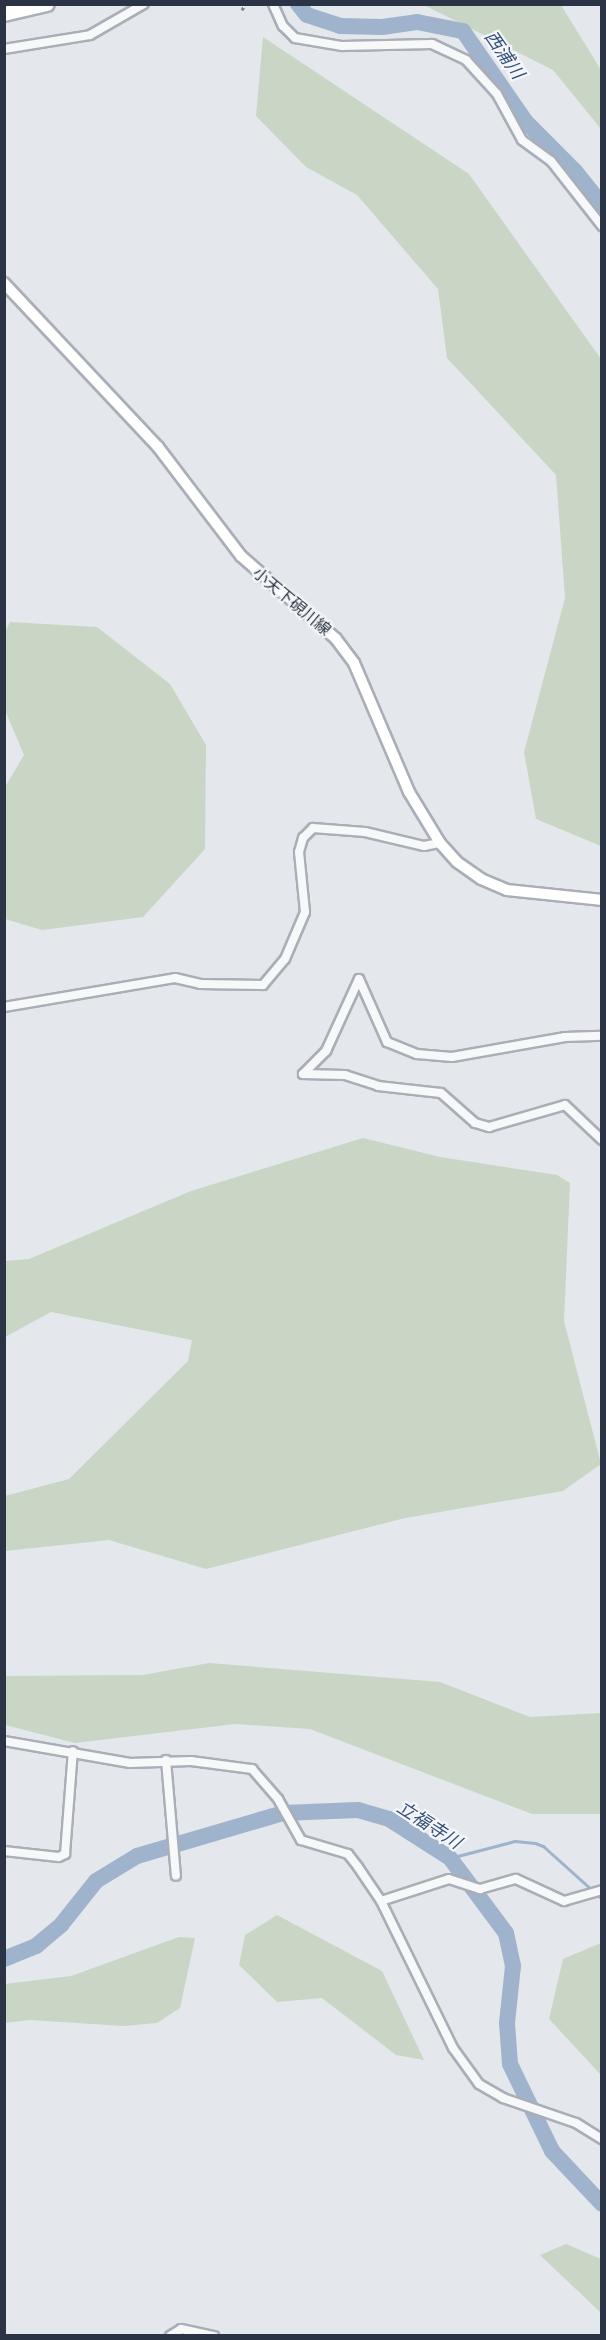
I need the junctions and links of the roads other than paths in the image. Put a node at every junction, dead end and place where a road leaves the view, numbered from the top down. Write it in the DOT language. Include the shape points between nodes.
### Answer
graph roads {
  1 [pos="47,4"];
  2 [pos="144,4"];
  3 [pos="273,4"];
  4 [pos="4,14"];
  5 [pos="4,49"];
  6 [pos="602,226"];
  7 [pos="4,283"];
  8 [pos="440,843"];
  9 [pos="602,900"];
  10 [pos="4,1007"];
  11 [pos="602,1036"];
  12 [pos="602,1140"];
  13 [pos="4,1740"];
  14 [pos="73,1751"];
  15 [pos="166,1761"];
  16 [pos="4,1851"];
  17 [pos="176,1876"];
  18 [pos="601,1891"];
  19 [pos="381,1901"];
  20 [pos="602,2139"];
  21 [pos="170,2336"];
  22 [pos="214,2336"];
  1 -- 4 [label="highway"];
  2 -- 5 [label="street" via="90,35"];
  3 -- 6 [label="street" via="283,26 295,38 342,46 432,44 466,60 498,94 522,140 551,161"];
  7 -- 8 [label="main road, 小天下硯川線" via="158,447 241,556 336,639 354,663 409,792"];
  8 -- 9 [label="main road, 小天下硯川線" via="481,879 507,890"];
  8 -- 10 [label="street" via="424,846 365,832 313,828 303,838 299,852 305,912 285,959 263,985 200,984 176,978"];
  11 -- 12 [label="street" via="565,1037 452,1057 417,1054 387,1042 359,980 326,1051 303,1074 345,1075 378,1086 416,1087 441,1093 475,1123 489,1127 565,1106"];
  13 -- 14 [label="street"];
  14 -- 15 [label="street" via="130,1763"];
  14 -- 16 [label="street" via="65,1854 59,1857"];
  15 -- 17 [label="street"];
  15 -- 19 [label="street" via="217,1762 252,1769 278,1799 306,1844 348,1854"];
  18 -- 19 [label="street" via="564,1901 516,1879 480,1889 449,1879"];
  19 -- 20 [label="street" via="453,2048 479,2084 502,2098 576,2123"];
  21 -- 22 [label="street" via="181,2329"];
}
